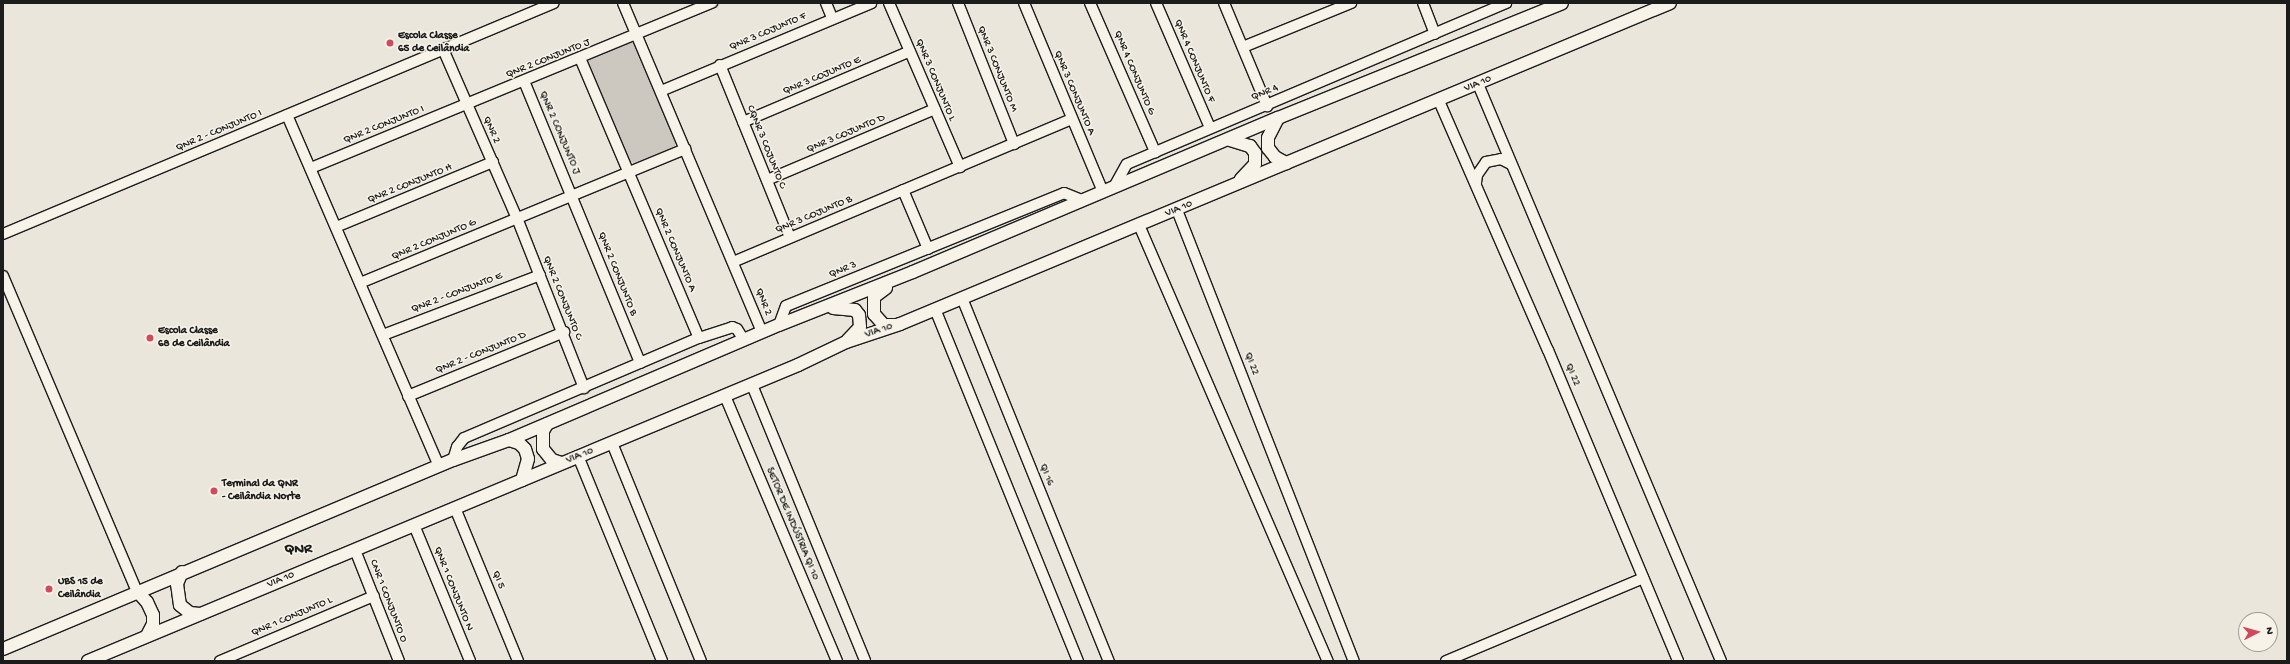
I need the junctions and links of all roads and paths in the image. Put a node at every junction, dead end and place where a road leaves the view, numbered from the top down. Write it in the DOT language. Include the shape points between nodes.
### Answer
graph roads {
  1 [pos="554,3"];
  2 [pos="623,3"];
  3 [pos="712,3"];
  4 [pos="826,3"];
  5 [pos="871,3"];
  6 [pos="889,3"];
  7 [pos="958,3"];
  8 [pos="1090,3"];
  9 [pos="1156,3"];
  10 [pos="1224,3"];
  11 [pos="1351,3"];
  12 [pos="1423,3"];
  13 [pos="1506,3"];
  14 [pos="1562,3"];
  15 [pos="1670,3"];
  16 [pos="1028,4"];
  17 [pos="832,18"];
  18 [pos="638,34"];
  19 [pos="1435,34"];
  20 [pos="1243,48"];
  21 [pos="443,49"];
  22 [pos="910,51"];
  23 [pos="580,58"];
  24 [pos="720,65"];
  25 [pos="524,81"];
  26 [pos="1478,84"];
  27 [pos="660,91"];
  28 [pos="1439,101"];
  29 [pos="467,104"];
  30 [pos="1267,106"];
  31 [pos="935,109"];
  32 [pos="287,115"];
  33 [pos="1278,118"];
  34 [pos="1072,119"];
  35 [pos="743,122"];
  36 [pos="1210,128"];
  37 [pos="1230,140"];
  38 [pos="1014,144"];
  39 [pos="685,149"];
  40 [pos="1155,152"];
  41 [pos="493,162"];
  42 [pos="1286,163"];
  43 [pos="1511,164"];
  44 [pos="960,166"];
  45 [pos="311,168"];
  46 [pos="629,171"];
  47 [pos="767,180"];
  48 [pos="1476,183"];
  49 [pos="1236,184"];
  50 [pos="1114,187"];
  51 [pos="903,190"];
  52 [pos="1102,192"];
  53 [pos="572,195"];
  54 [pos="1081,200"];
  55 [pos="1177,210"];
  56 [pos="517,218"];
  57 [pos="1139,225"];
  58 [pos="336,227"];
  59 [pos="3,234"];
  60 [pos="790,237"];
  61 [pos="928,249"];
  62 [pos="733,262"];
  63 [pos="913,272"];
  64 [pos="540,275"];
  65 [pos="3,276"];
  66 [pos="360,283"];
  67 [pos="962,298"];
  68 [pos="823,309"];
  69 [pos="935,310"];
  70 [pos="779,324"];
  71 [pos="900,324"];
  72 [pos="564,332"];
  73 [pos="762,332"];
  74 [pos="383,335"];
  75 [pos="700,338"];
  76 [pos="744,340"];
  77 [pos="846,342"];
  78 [pos="640,363"];
  79 [pos="752,385"];
  80 [pos="584,388"];
  81 [pos="408,396"];
  82 [pos="725,396"];
  83 [pos="547,424"];
  84 [pos="509,440"];
  85 [pos="612,443"];
  86 [pos="578,456"];
  87 [pos="453,460"];
  88 [pos="561,463"];
  89 [pos="439,466"];
  90 [pos="522,480"];
  91 [pos="455,508"];
  92 [pos="414,525"];
  93 [pos="355,550"];
  94 [pos="182,572"];
  95 [pos="1643,578"];
  96 [pos="137,591"];
  97 [pos="374,596"];
  98 [pos="200,614"];
  99 [pos="147,636"];
  100 [pos="3,649"];
  101 [pos="397,660"];
  102 [pos="88,661"];
  103 [pos="220,661"];
  104 [pos="470,661"];
  105 [pos="518,661"];
  106 [pos="662,661"];
  107 [pos="701,661"];
  108 [pos="837,661"];
  109 [pos="864,661"];
  110 [pos="1078,661"];
  111 [pos="1109,661"];
  112 [pos="1328,661"];
  113 [pos="1354,661"];
  114 [pos="1446,661"];
  115 [pos="1678,661"];
  116 [pos="1721,661"];
  1 -- 21 [label="street"];
  2 -- 18 [label="street, QNR 2"];
  3 -- 18 [label="street, QNR 2 CONJUNTO J"];
  4 -- 17 [label="street"];
  5 -- 17 [label="street, QNR 3 COJUNTO F"];
  6 -- 22 [label="street, QNR 3 CONJUNTO L"];
  7 -- 38 [label="street, QNR 3 CONJUNTO M"];
  8 -- 40 [label="street, QNR 4 CONJUNTO G"];
  9 -- 36 [label="street, QNR 4 CONJUNTO F"];
  10 -- 20 [label="street"];
  11 -- 20 [label="street"];
  12 -- 19 [label="street"];
  13 -- 19 [label="street, QNR 4"];
  14 -- 33 [label="main road"];
  15 -- 26 [label="main road, VIA 10"];
  16 -- 34 [label="street, QNR 3 CONJUNTO A"];
  17 -- 24 [label="street, QNR 3 COJUNTO F"];
  18 -- 23 [label="street, QNR 2 CONJUNTO J"];
  18 -- 27 [label="street, QNR 2"];
  19 -- 30 [label="street, QNR 4"];
  20 -- 30 [label="street"];
  21 -- 29 [label="street, QNR 2"];
  21 -- 32 [label="street, QNR 2 - CONJUNTO I"];
  22 -- 31 [label="street, QNR 3 CONJUNTO L"];
  22 -- 35 [label="street, QNR 3 COJUNTO E"];
  23 -- 25 [label="street, QNR 2 CONJUNTO J"];
  23 -- 46 [label="street"];
  24 -- 27 [label="street"];
  24 -- 35 [label="street, CQNR 3 COJUNTO C"];
  25 -- 29 [label="street, QNR 2 CONJUNTO J"];
  25 -- 53 [label="street, QNR 2 CONJUNTO J"];
  26 -- 28 [label="main road, VIA 10"];
  26 -- 43 [label="street"];
  27 -- 39 [label="street, QNR 2"];
  28 -- 42 [label="main road, VIA 10"];
  28 -- 48 [label="street, QI 22"];
  29 -- 41 [label="street, QNR 2"];
  29 -- 45 [label="street, QNR 2 CONJUNTO I"];
  30 -- 36 [label="street, QNR 4"];
  31 -- 44 [label="street, QNR 3 CONJUNTO L"];
  31 -- 47 [label="street, QNR 3 COJUNTO D"];
  32 -- 45 [label="street"];
  32 -- 59 [label="street, QNR 2 - CONJUNTO I"];
  33 -- 37 [label="main road"];
  33 -- 42 [label="main road" via="1268,138 1268,148 1275,157"];
  34 -- 38 [label="street"];
  34 -- 52 [label="street, QNR 3 CONJUNTO A"];
  35 -- 47 [label="street, CQNR 3 COJUNTO C"];
  36 -- 40 [label="street, QNR 4"];
  37 -- 49 [label="main road" via="1250,146 1256,159 1252,168"];
  37 -- 50 [label="main road"];
  38 -- 44 [label="street"];
  39 -- 46 [label="street"];
  39 -- 62 [label="street, QNR 2"];
  40 -- 50 [label="street, QNR 4" via="1127,164"];
  41 -- 56 [label="street, QNR 2"];
  41 -- 58 [label="street, QNR 2 CONJUNTO H"];
  42 -- 49 [label="main road, VIA 10"];
  43 -- 48 [label="street" via="1501,159 1486,162 1477,175"];
  43 -- 116 [label="street"];
  44 -- 51 [label="street"];
  45 -- 58 [label="street"];
  46 -- 53 [label="street"];
  46 -- 75 [label="street, QNR 2 CONJUNTO A"];
  47 -- 60 [label="street, CQNR 3 COJUNTO C"];
  48 -- 95 [label="street, QI 22"];
  49 -- 55 [label="main road, VIA 10"];
  50 -- 52 [label="main road"];
  51 -- 60 [label="street, QNR 3 COJUNTO B"];
  51 -- 61 [label="street"];
  52 -- 54 [label="main road"];
  53 -- 56 [label="street"];
  53 -- 78 [label="street, QNR 2 CONJUNTO B"];
  54 -- 61 [label="street, QNR 3" via="1064,193"];
  54 -- 63 [label="main road"];
  55 -- 57 [label="main road, VIA 10"];
  55 -- 113 [label="street, QI 22"];
  56 -- 64 [label="street, QNR 2 CONJUNTO C"];
  56 -- 66 [label="street, QNR 2 CONJUNTO G"];
  57 -- 67 [label="main road, VIA 10"];
  57 -- 112 [label="street"];
  58 -- 66 [label="street"];
  60 -- 62 [label="street, QNR 3 COJUNTO B"];
  61 -- 70 [label="street, QNR 3" via="786,306"];
  62 -- 73 [label="street, QNR 2"];
  63 -- 68 [label="main road"];
  63 -- 71 [label="main road" via="882,290 872,301 874,314 884,325"];
  64 -- 72 [label="street, QNR 2 CONJUNTO C"];
  64 -- 74 [label="street, QNR 2 - CONJUNTO E"];
  65 -- 96 [label="street" via="30,332"];
  66 -- 74 [label="street"];
  67 -- 69 [label="main road, VIA 10"];
  67 -- 111 [label="street, QI 16"];
  68 -- 70 [label="main road"];
  68 -- 77 [label="main road" via="847,308 855,310 859,315 861,322 857,332"];
  69 -- 71 [label="main road, VIA 10"];
  69 -- 110 [label="street"];
  70 -- 73 [label="main road"];
  71 -- 77 [label="main road, VIA 10"];
  72 -- 80 [label="street, QNR 2 CONJUNTO C"];
  72 -- 81 [label="street, QNR 2 - CONJUNTO D"];
  73 -- 76 [label="main road"];
  74 -- 81 [label="street"];
  75 -- 76 [label="street" via="732,327 737,329"];
  75 -- 78 [label="street"];
  76 -- 83 [label="main road"];
  77 -- 79 [label="main road, VIA 10"];
  78 -- 80 [label="street"];
  79 -- 82 [label="main road, VIA 10"];
  79 -- 109 [label="street"];
  80 -- 87 [label="street" via="464,438 457,447"];
  81 -- 89 [label="street"];
  82 -- 85 [label="main road, VIA 10"];
  82 -- 108 [label="street, SETOR DE INDÚSTRIA QI 10"];
  83 -- 84 [label="main road"];
  83 -- 88 [label="main road" via="543,449 552,460"];
  84 -- 87 [label="main road"];
  84 -- 90 [label="main road" via="525,449 528,459"];
  85 -- 86 [label="main road, VIA 10"];
  85 -- 107 [label="street"];
  86 -- 88 [label="main road, VIA 10"];
  86 -- 106 [label="street"];
  87 -- 89 [label="main road"];
  88 -- 90 [label="main road, VIA 10"];
  89 -- 94 [label="main road"];
  90 -- 91 [label="main road, VIA 10"];
  91 -- 92 [label="main road, VIA 10"];
  91 -- 105 [label="street, QI 5"];
  92 -- 93 [label="main road, VIA 10"];
  92 -- 104 [label="street, QNR 1 CONJUNTO N"];
  93 -- 97 [label="street, CNR 1 CONJUNTO O"];
  93 -- 98 [label="main road, VIA 10"];
  94 -- 96 [label="main road"];
  94 -- 98 [label="main road" via="177,584 180,604 190,613"];
  95 -- 114 [label="street"];
  95 -- 115 [label="street, QI 22"];
  96 -- 99 [label="main road" via="147,602 153,615 153,624"];
  96 -- 100 [label="main road"];
  97 -- 101 [label="street, CNR 1 CONJUNTO O"];
  97 -- 103 [label="street, QNR 1 CONJUNTO L"];
  98 -- 99 [label="main road, VIA 10"];
  99 -- 102 [label="main road, VIA 10"];
}
